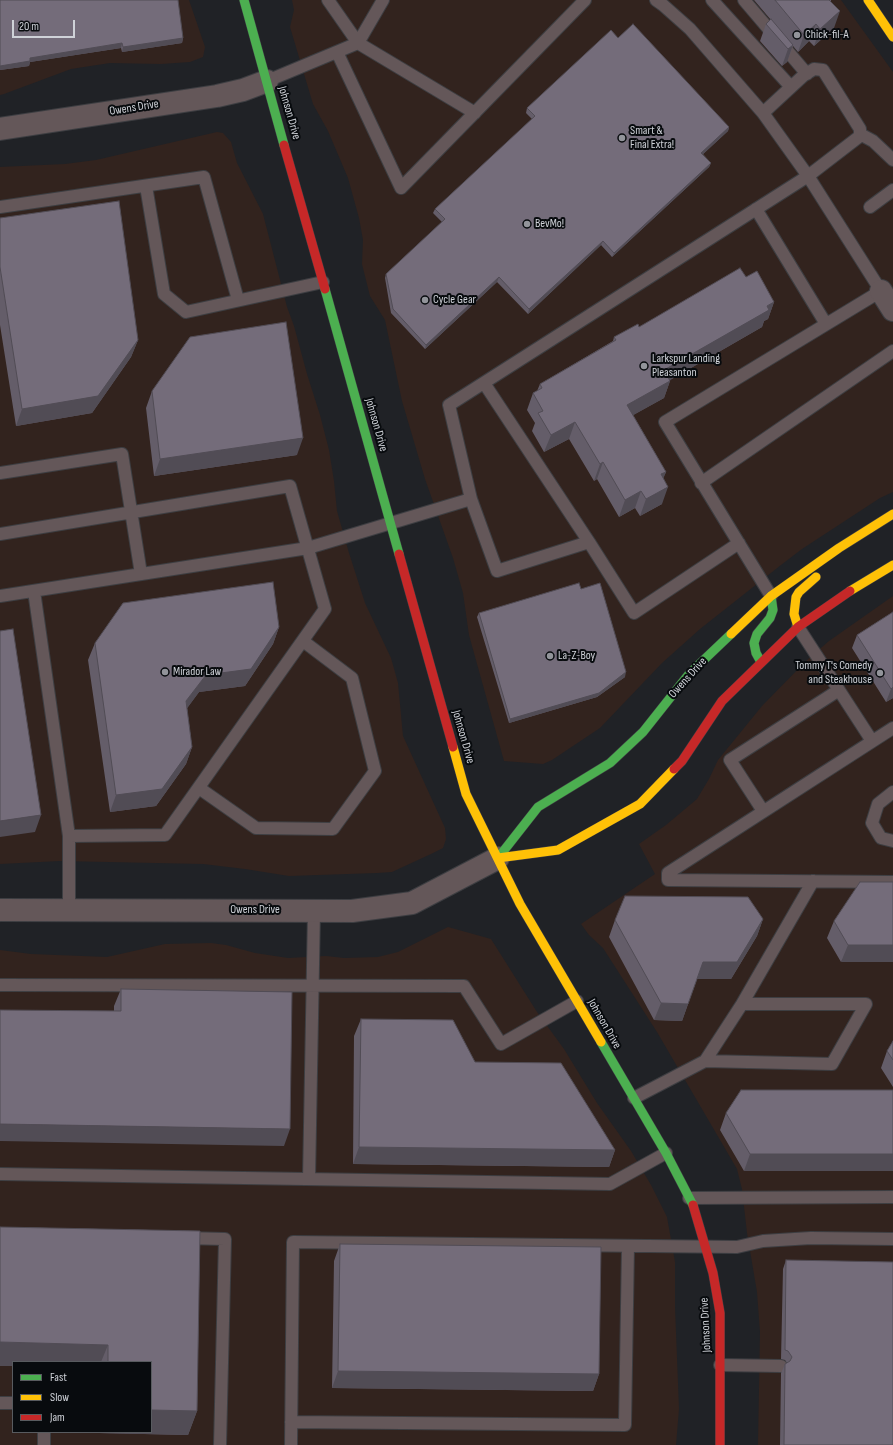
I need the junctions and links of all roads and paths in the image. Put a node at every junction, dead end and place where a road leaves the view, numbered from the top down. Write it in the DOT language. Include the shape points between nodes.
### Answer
graph roads {
  1 [pos="244,0"];
  2 [pos="328,0"];
  3 [pos="383,0"];
  4 [pos="585,0"];
  5 [pos="656,0"];
  6 [pos="712,0"];
  7 [pos="744,0"];
  8 [pos="868,0"];
  9 [pos="893,37"];
  10 [pos="358,43"];
  11 [pos="337,52"];
  12 [pos="807,74"];
  13 [pos="267,81"];
  14 [pos="791,87"];
  15 [pos="475,113"];
  16 [pos="763,113"];
  17 [pos="0,129"];
  18 [pos="860,134"];
  19 [pos="893,160"];
  20 [pos="808,176"];
  21 [pos="146,186"];
  22 [pos="893,190"];
  23 [pos="0,207"];
  24 [pos="870,207"];
  25 [pos="756,209"];
  26 [pos="323,282"];
  27 [pos="881,291"];
  28 [pos="238,300"];
  29 [pos="893,310"];
  30 [pos="826,324"];
  31 [pos="893,351"];
  32 [pos="484,383"];
  33 [pos="0,473"];
  34 [pos="701,483"];
  35 [pos="471,499"];
  36 [pos="132,512"];
  37 [pos="893,514"];
  38 [pos="391,523"];
  39 [pos="0,534"];
  40 [pos="589,542"];
  41 [pos="739,543"];
  42 [pos="308,548"];
  43 [pos="823,559"];
  44 [pos="893,565"];
  45 [pos="141,574"];
  46 [pos="34,591"];
  47 [pos="0,596"];
  48 [pos="771,596"];
  49 [pos="798,627"];
  50 [pos="303,641"];
  51 [pos="761,662"];
  52 [pos="839,690"];
  53 [pos="893,728"];
  54 [pos="872,741"];
  55 [pos="199,788"];
  56 [pos="893,792"];
  57 [pos="763,811"];
  58 [pos="68,836"];
  59 [pos="893,841"];
  60 [pos="498,858"];
  61 [pos="814,881"];
  62 [pos="893,882"];
  63 [pos="0,910"];
  64 [pos="69,910"];
  65 [pos="314,911"];
  66 [pos="0,985"];
  67 [pos="313,986"];
  68 [pos="578,1001"];
  69 [pos="742,1004"];
  70 [pos="705,1061"];
  71 [pos="634,1098"];
  72 [pos="666,1153"];
  73 [pos="0,1174"];
  74 [pos="309,1179"];
  75 [pos="893,1197"];
  76 [pos="689,1198"];
  77 [pos="171,1238"];
  78 [pos="893,1238"];
  79 [pos="628,1246"];
  80 [pos="706,1246"];
  81 [pos="720,1365"];
  82 [pos="781,1366"];
  83 [pos="0,1403"];
  84 [pos="12,1403"];
  85 [pos="291,1422"];
  86 [pos="44,1433"];
  87 [pos="44,1445"];
  88 [pos="220,1445"];
  89 [pos="291,1445"];
  90 [pos="720,1445"];
  1 -- 13 [label="street, Johnson Drive"];
  2 -- 10 [label="lane"];
  3 -- 10 [label="lane"];
  4 -- 15 [label="lane"];
  5 -- 16 [label="lane" via="690,29"];
  6 -- 14 [label="lane"];
  7 -- 12 [label="lane"];
  8 -- 9 [label="street"];
  10 -- 11 [label="lane"];
  10 -- 15 [label="lane"];
  11 -- 13 [label="lane"];
  11 -- 15 [label="lane" via="401,188"];
  12 -- 14 [label="lane"];
  12 -- 18 [label="lane" via="814,69 823,70 860,129"];
  13 -- 17 [label="street, Owens Drive" via="217,96"];
  13 -- 26 [label="street, Johnson Drive"];
  14 -- 16 [label="lane"];
  16 -- 20 [label="lane"];
  18 -- 19 [label="lane"];
  18 -- 20 [label="lane"];
  20 -- 25 [label="lane"];
  20 -- 27 [label="lane"];
  21 -- 23 [label="lane"];
  21 -- 28 [label="lane" via="204,177"];
  21 -- 28 [label="lane" via="164,294 186,312"];
  22 -- 24 [label="lane"];
  25 -- 30 [label="lane"];
  25 -- 32 [label="lane"];
  26 -- 28 [label="lane"];
  26 -- 38 [label="street, Johnson Drive"];
  27 -- 29 [label="street"];
  27 -- 30 [label="lane"];
  30 -- 34 [label="lane" via="665,422"];
  31 -- 34 [label="lane"];
  32 -- 35 [label="lane" via="449,405"];
  32 -- 40 [label="lane"];
  33 -- 36 [label="lane" via="122,454"];
  34 -- 41 [label="lane"];
  35 -- 38 [label="lane"];
  35 -- 40 [label="lane" via="497,571"];
  36 -- 39 [label="lane"];
  36 -- 42 [label="lane" via="290,486"];
  36 -- 45 [label="lane"];
  37 -- 43 [label="street, Owens Drive"];
  38 -- 42 [label="lane"];
  38 -- 60 [label="street, Johnson Drive" via="466,794"];
  40 -- 41 [label="lane" via="634,613"];
  41 -- 48 [label="lane"];
  42 -- 45 [label="lane"];
  42 -- 50 [label="lane" via="325,609"];
  43 -- 48 [label="street, Owens Drive"];
  43 -- 49 [label="street" via="821,571 796,597 794,614"];
  44 -- 49 [label="street, Owens Drive" via="861,583"];
  45 -- 46 [label="lane"];
  46 -- 47 [label="lane"];
  46 -- 58 [label="lane"];
  48 -- 51 [label="street" via="773,610 754,643"];
  48 -- 60 [label="street, Owens Drive" via="689,674 643,732 610,763 538,807"];
  49 -- 51 [label="street, Owens Drive"];
  49 -- 52 [label="lane"];
  50 -- 55 [label="lane"];
  50 -- 55 [label="lane" via="352,678 375,771 333,829 256,828"];
  51 -- 60 [label="street, Owens Drive" via="722,701 682,761 640,804 558,850"];
  52 -- 54 [label="lane"];
  52 -- 57 [label="lane" via="730,760"];
  53 -- 54 [label="lane"];
  54 -- 57 [label="lane"];
  55 -- 58 [label="lane" via="165,835"];
  56 -- 59 [label="lane" via="878,804 872,823 882,838"];
  57 -- 61 [label="lane" via="668,873 668,880"];
  58 -- 64 [label="lane"];
  60 -- 65 [label="street, Owens Drive" via="412,903 352,911"];
  60 -- 68 [label="street, Johnson Drive" via="520,904"];
  61 -- 62 [label="lane"];
  61 -- 69 [label="lane"];
  63 -- 64 [label="street, Owens Drive"];
  64 -- 65 [label="street, Owens Drive"];
  65 -- 67 [label="lane"];
  66 -- 67 [label="lane"];
  67 -- 68 [label="lane" via="464,986 501,1044"];
  67 -- 74 [label="lane"];
  68 -- 71 [label="street, Johnson Drive"];
  69 -- 70 [label="lane"];
  69 -- 70 [label="lane" via="866,1004 832,1064"];
  70 -- 71 [label="lane"];
  71 -- 72 [label="street, Johnson Drive"];
  72 -- 74 [label="lane" via="610,1184"];
  72 -- 76 [label="street, Johnson Drive"];
  73 -- 74 [label="lane"];
  75 -- 76 [label="lane"];
  76 -- 80 [label="street, Johnson Drive"];
  77 -- 88 [label="lane" via="225,1239"];
  78 -- 80 [label="lane" via="811,1238 763,1241 737,1247"];
  79 -- 80 [label="lane"];
  79 -- 85 [label="lane" via="625,1425"];
  79 -- 85 [label="lane" via="292,1242"];
  80 -- 81 [label="street, Johnson Drive" via="720,1313"];
  81 -- 82 [label="lane"];
  81 -- 90 [label="street, Johnson Drive"];
  83 -- 84 [label="lane"];
  85 -- 89 [label="lane"];
  86 -- 87 [label="lane"];
}
